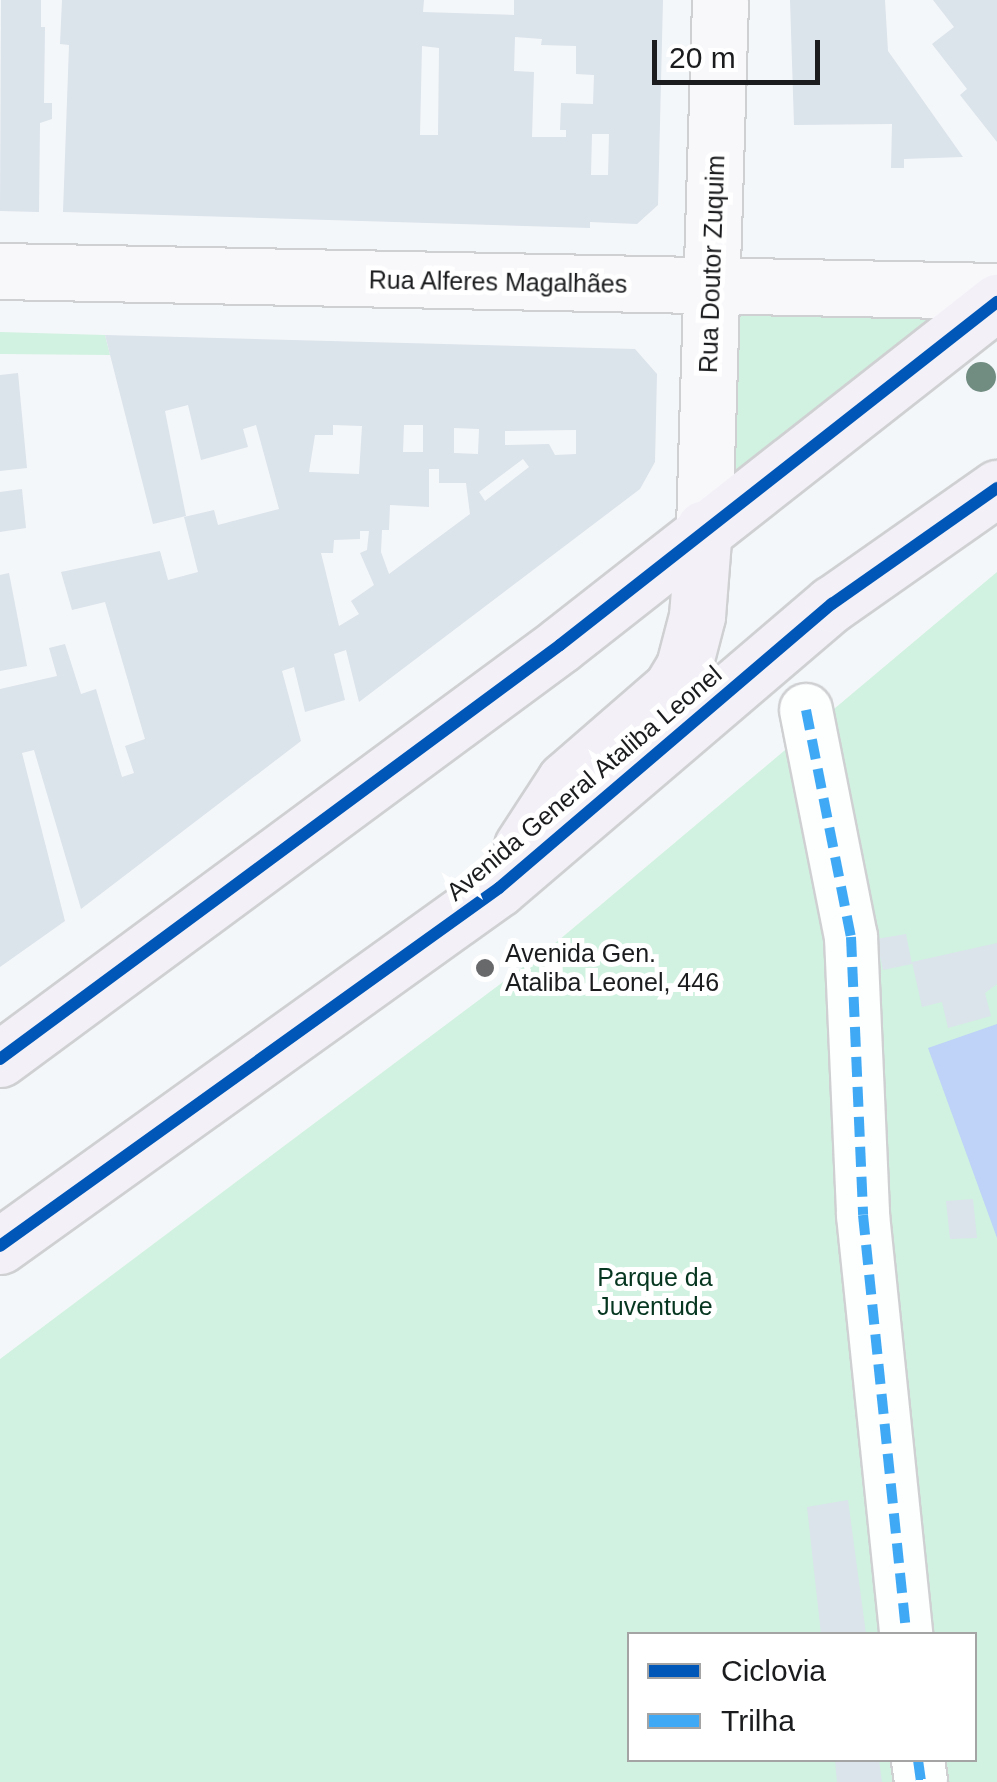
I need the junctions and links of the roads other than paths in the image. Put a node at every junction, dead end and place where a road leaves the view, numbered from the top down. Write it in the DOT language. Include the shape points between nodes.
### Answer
graph roads {
  1 [pos="720,0"];
  2 [pos="0,272"];
  3 [pos="711,287"];
  4 [pos="997,290"];
  5 [pos="997,302"];
  6 [pos="997,488"];
  7 [pos="704,528"];
  8 [pos="806,710"];
  9 [pos="499,888"];
  10 [pos="0,1060"];
  11 [pos="0,1246"];
  12 [pos="906,1632"];
  1 -- 3 [label="street, Rua Doutor Zuquim"];
  2 -- 3 [label="street, Rua Alferes Magalhães"];
  3 -- 4 [label="street, Rua Alferes Magalhães"];
  3 -- 7 [label="street, Rua Doutor Zuquim"];
  5 -- 7 [label="main road"];
  6 -- 9 [label="main road, Avenida General Ataliba Leonel" via="832,604"];
  7 -- 9 [label="main road" via="697,616 678,677 565,780"];
  7 -- 10 [label="main road" via="560,645"];
  8 -- 12 [label="street" via="851,938 863,1215"];
  9 -- 11 [label="main road, Avenida General Ataliba Leonel"];
}
